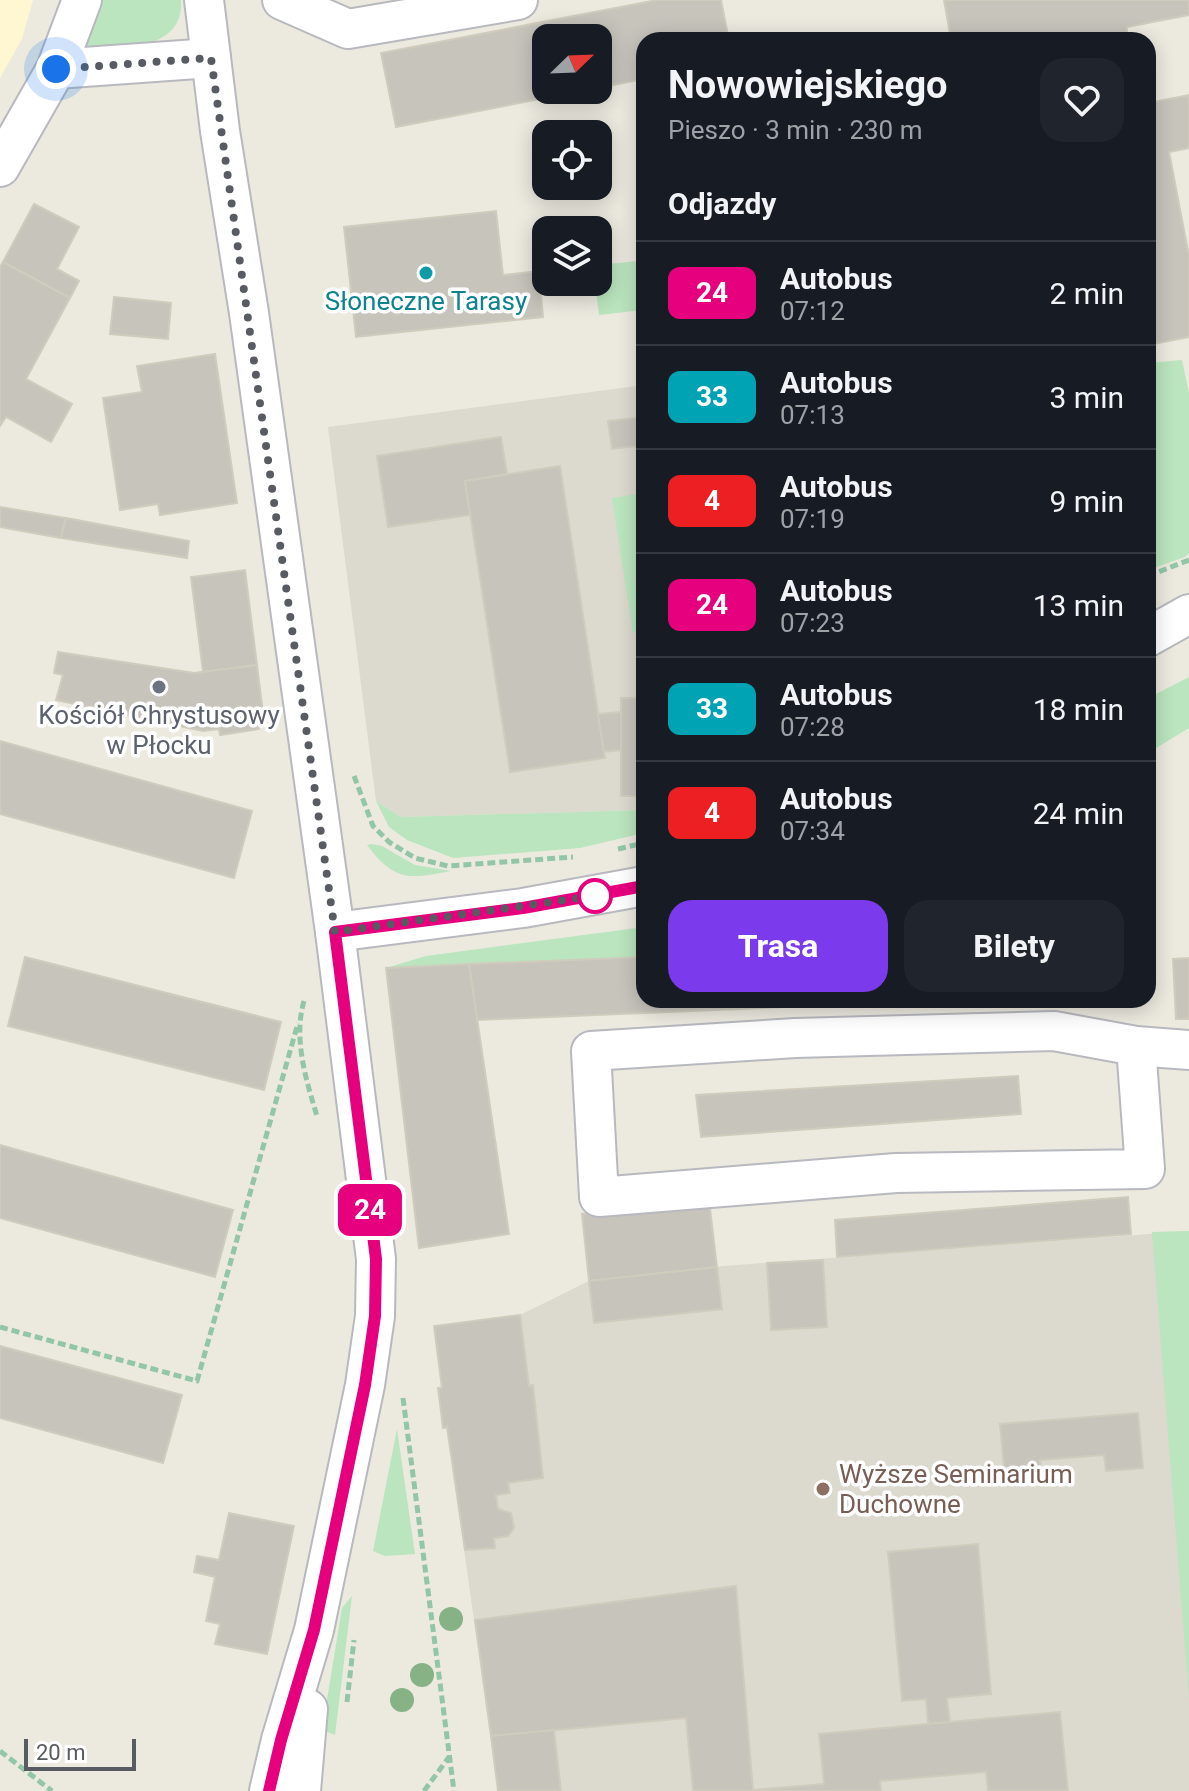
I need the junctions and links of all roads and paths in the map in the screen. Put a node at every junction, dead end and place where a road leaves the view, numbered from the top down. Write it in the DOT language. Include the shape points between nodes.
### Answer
graph roads {
  1 [pos="82,0"];
  2 [pos="204,0"];
  3 [pos="282,0"];
  4 [pos="518,0"];
  5 [pos="211,58"];
  6 [pos="56,69"];
  7 [pos="0,167"];
  8 [pos="1189,560"];
  9 [pos="1156,573"];
  10 [pos="1189,614"];
  11 [pos="1156,633"];
  12 [pos="353,774"];
  13 [pos="636,845"];
  14 [pos="616,849"];
  15 [pos="587,856"];
  16 [pos="636,887"];
  17 [pos="335,932"];
  18 [pos="300,1015"];
  19 [pos="1136,1046"];
  20 [pos="1189,1050"];
  21 [pos="0,1327"];
  22 [pos="401,1382"];
  23 [pos="314,1630"];
  24 [pos="0,1751"];
  25 [pos="449,1756"];
  26 [pos="52,1791"];
  27 [pos="269,1791"];
  28 [pos="301,1791"];
  29 [pos="424,1791"];
  30 [pos="454,1791"];
  1 -- 6 [label="street"];
  2 -- 5 [label="street"];
  3 -- 4 [label="street" via="348,29"];
  5 -- 6 [label="street"];
  5 -- 17 [label="street"];
  6 -- 7 [label="street"];
  8 -- 9 [label="path"];
  10 -- 11 [label="street"];
  12 -- 15 [label="path" via="373,826 415,858 448,866"];
  13 -- 14 [label="path"];
  16 -- 17 [label="street"];
  17 -- 23 [label="street" via="376,1259 375,1316"];
  18 -- 21 [label="path" via="197,1381"];
  19 -- 19 [label="street" via="1054,1031 795,1038 591,1051 599,1197 896,1173 1145,1169"];
  19 -- 20 [label="street"];
  22 -- 25 [label="path"];
  23 -- 27 [label="street"];
  23 -- 28 [label="street"];
  24 -- 26 [label="path"];
  25 -- 29 [label="path"];
  25 -- 30 [label="path"];
}
